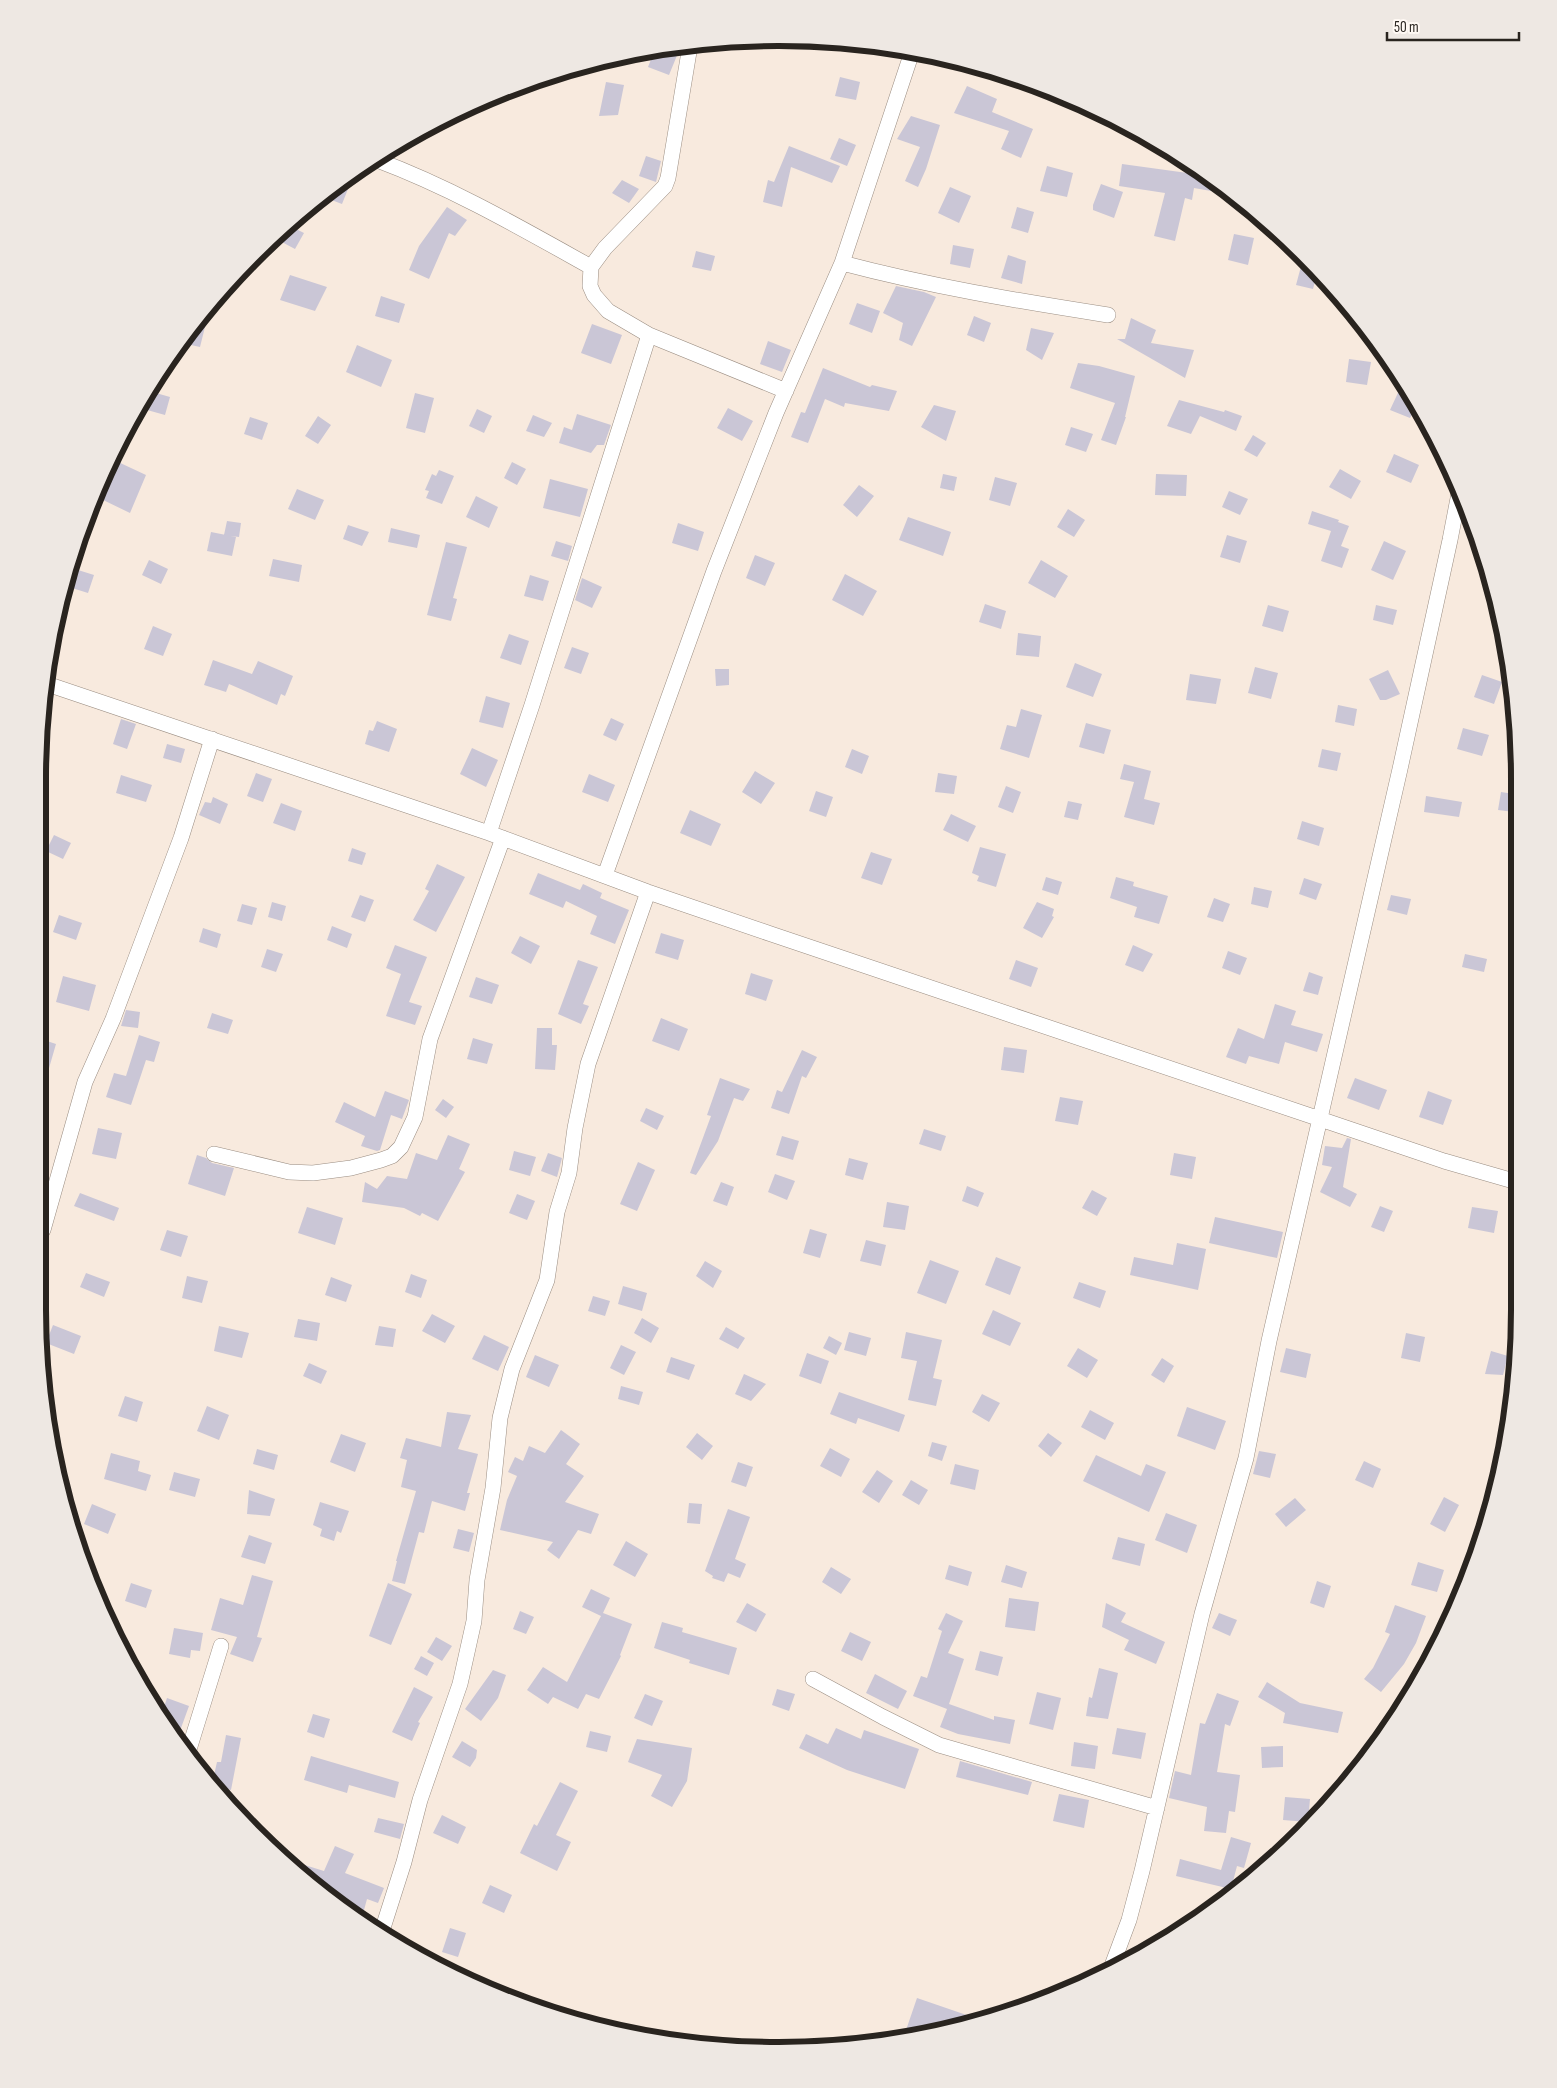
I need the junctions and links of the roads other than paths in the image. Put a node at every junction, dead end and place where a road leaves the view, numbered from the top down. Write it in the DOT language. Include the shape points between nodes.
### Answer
graph roads {
  1 [pos="689,52"];
  2 [pos="910,58"];
  3 [pos="384,162"];
  4 [pos="842,262"];
  5 [pos="591,267"];
  6 [pos="1108,316"];
  7 [pos="649,335"];
  8 [pos="786,391"];
  9 [pos="1457,503"];
  10 [pos="53,686"];
  11 [pos="212,739"];
  12 [pos="496,836"];
  13 [pos="605,875"];
  14 [pos="648,892"];
  15 [pos="1320,1119"];
  16 [pos="214,1154"];
  17 [pos="1511,1180"];
  18 [pos="46,1219"];
  19 [pos="221,1646"];
  20 [pos="813,1679"];
  21 [pos="191,1745"];
  22 [pos="1157,1808"];
  23 [pos="384,1926"];
  24 [pos="1114,1960"];
  1 -- 5 [label="street" via="665,186"];
  2 -- 4 [label="street"];
  3 -- 5 [label="street" via="475,202"];
  4 -- 6 [label="street" via="998,298"];
  4 -- 8 [label="street"];
  5 -- 7 [label="street" via="590,286 608,311"];
  7 -- 8 [label="street"];
  7 -- 12 [label="street" via="532,705"];
  8 -- 13 [label="street" via="714,571"];
  9 -- 15 [label="street"];
  10 -- 11 [label="street"];
  11 -- 12 [label="street"];
  11 -- 18 [label="street" via="181,838 113,1019 85,1082"];
  12 -- 13 [label="street"];
  12 -- 16 [label="street" via="430,1039 415,1116 401,1147 392,1156 381,1160 313,1173 289,1172"];
  13 -- 14 [label="street"];
  14 -- 15 [label="street"];
  14 -- 23 [label="street" via="588,1064 569,1173 557,1212 547,1280 512,1368 500,1418 474,1621 460,1684 420,1800"];
  15 -- 17 [label="street"];
  15 -- 22 [label="street" via="1246,1458 1202,1614"];
  19 -- 21 [label="street"];
  20 -- 22 [label="street" via="939,1745"];
  22 -- 24 [label="street" via="1129,1920"];
}
